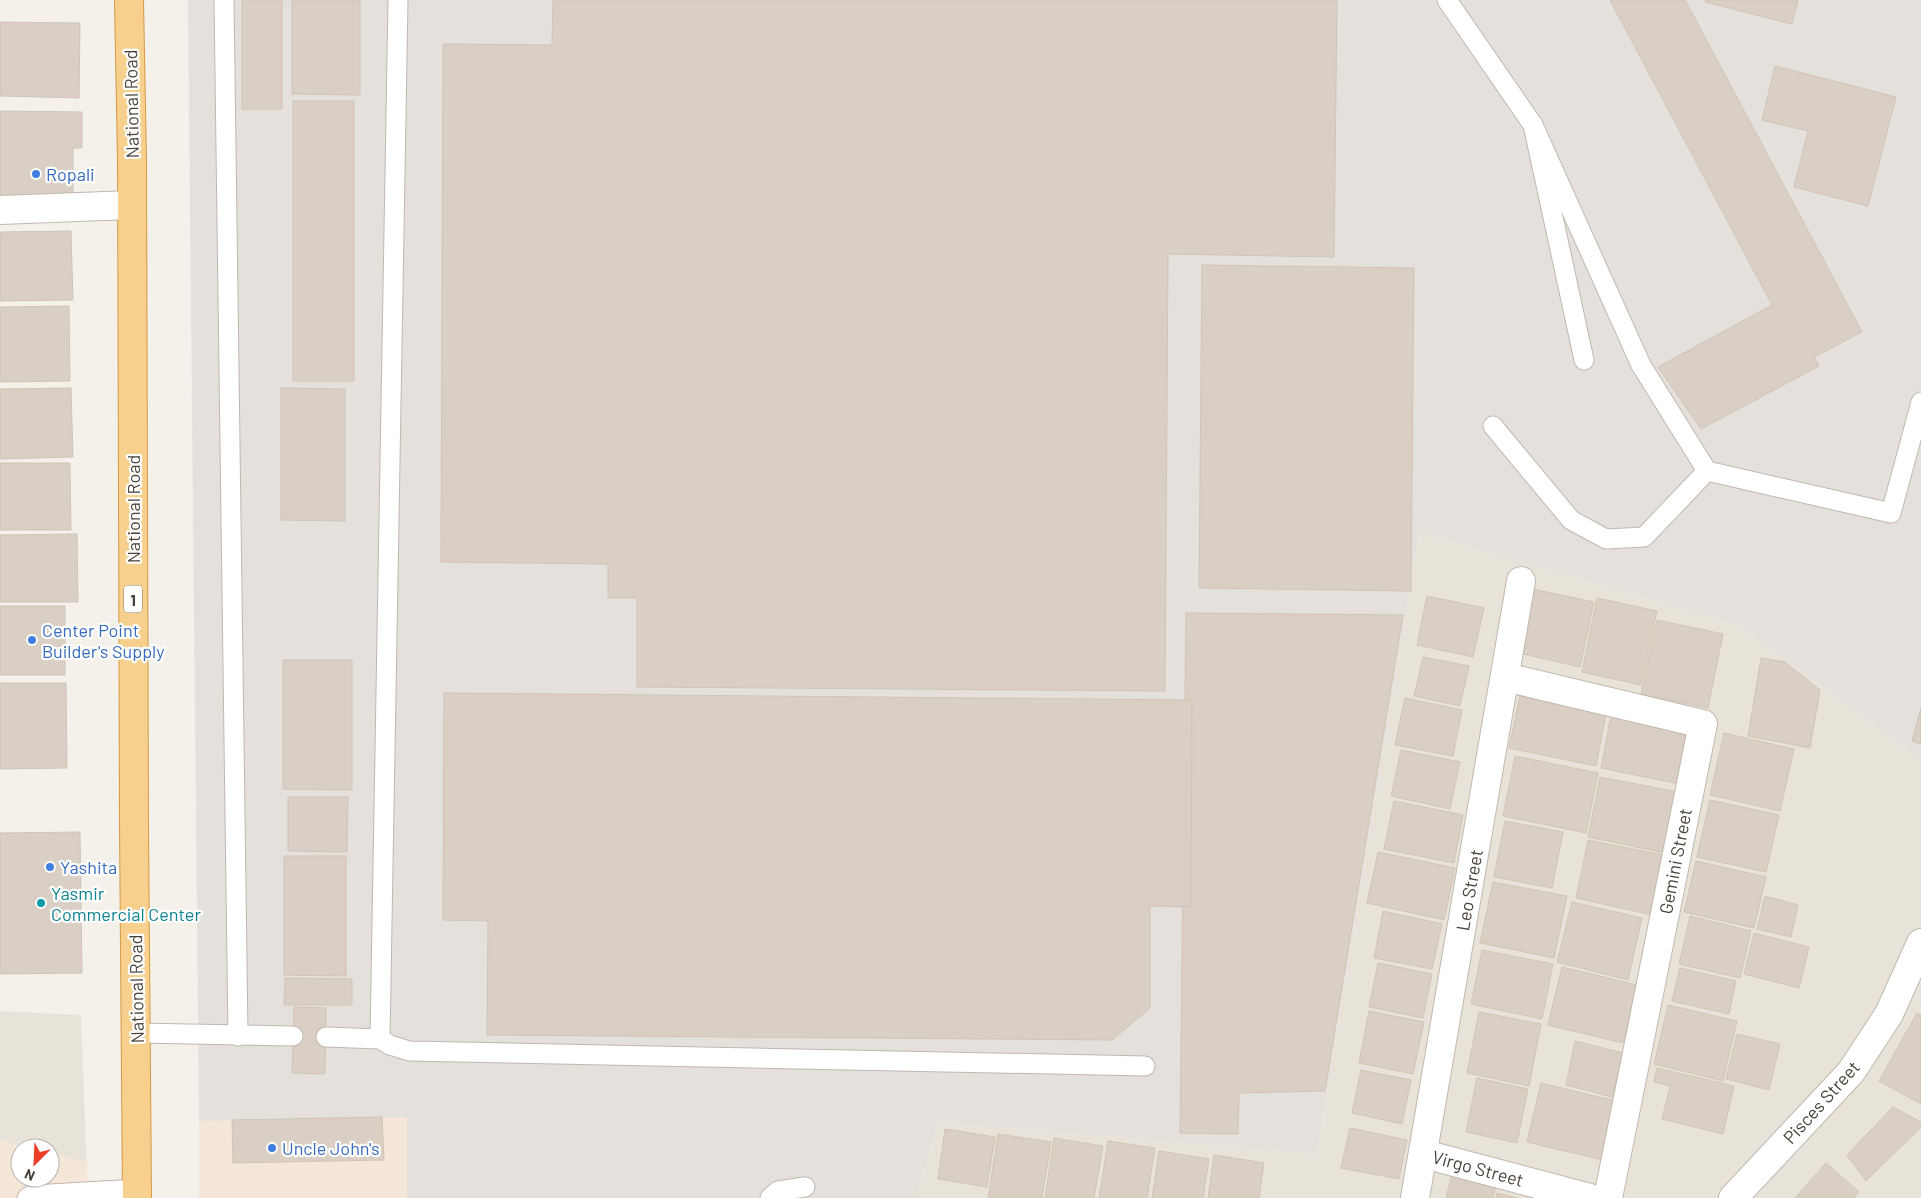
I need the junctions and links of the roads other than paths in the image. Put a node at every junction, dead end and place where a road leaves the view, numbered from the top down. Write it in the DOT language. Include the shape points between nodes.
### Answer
graph roads {
  1 [pos="129,0"];
  2 [pos="224,0"];
  3 [pos="398,0"];
  4 [pos="1447,0"];
  5 [pos="1533,124"];
  6 [pos="132,205"];
  7 [pos="0,210"];
  8 [pos="1584,360"];
  9 [pos="1921,402"];
  10 [pos="1494,426"];
  11 [pos="1708,471"];
  12 [pos="1521,581"];
  13 [pos="1505,677"];
  14 [pos="1921,943"];
  15 [pos="136,1033"];
  16 [pos="238,1036"];
  17 [pos="293,1036"];
  18 [pos="326,1037"];
  19 [pos="380,1039"];
  20 [pos="1145,1066"];
  21 [pos="1424,1154"];
  22 [pos="805,1187"];
  23 [pos="137,1194"];
  24 [pos="27,1198"];
  25 [pos="770,1198"];
  26 [pos="1415,1198"];
  27 [pos="1590,1198"];
  28 [pos="1608,1198"];
  29 [pos="1733,1198"];
  1 -- 6 [label="highway, National Road / 1"];
  2 -- 16 [label="lane"];
  3 -- 19 [label="lane"];
  4 -- 5 [label="lane"];
  5 -- 8 [label="lane"];
  5 -- 11 [label="lane" via="1641,366"];
  6 -- 7 [label="street"];
  6 -- 15 [label="highway, National Road / 1"];
  9 -- 11 [label="lane" via="1891,513"];
  10 -- 11 [label="lane" via="1571,520 1606,540 1644,537"];
  12 -- 13 [label="street, Leo Street"];
  13 -- 21 [label="street, Leo Street"];
  13 -- 28 [label="street, Gemini Street" via="1702,724"];
  14 -- 29 [label="street, Pisces Street" via="1889,1014 1852,1072"];
  15 -- 16 [label="lane"];
  15 -- 23 [label="highway, National Road / 1"];
  16 -- 17 [label="lane"];
  18 -- 19 [label="lane"];
  19 -- 20 [label="lane" via="409,1051"];
  21 -- 26 [label="street, Leo Street"];
  21 -- 27 [label="street, Virgo Street"];
  22 -- 25 [label="lane" via="778,1191"];
  23 -- 24 [label="lane" via="32,1195"];
}
